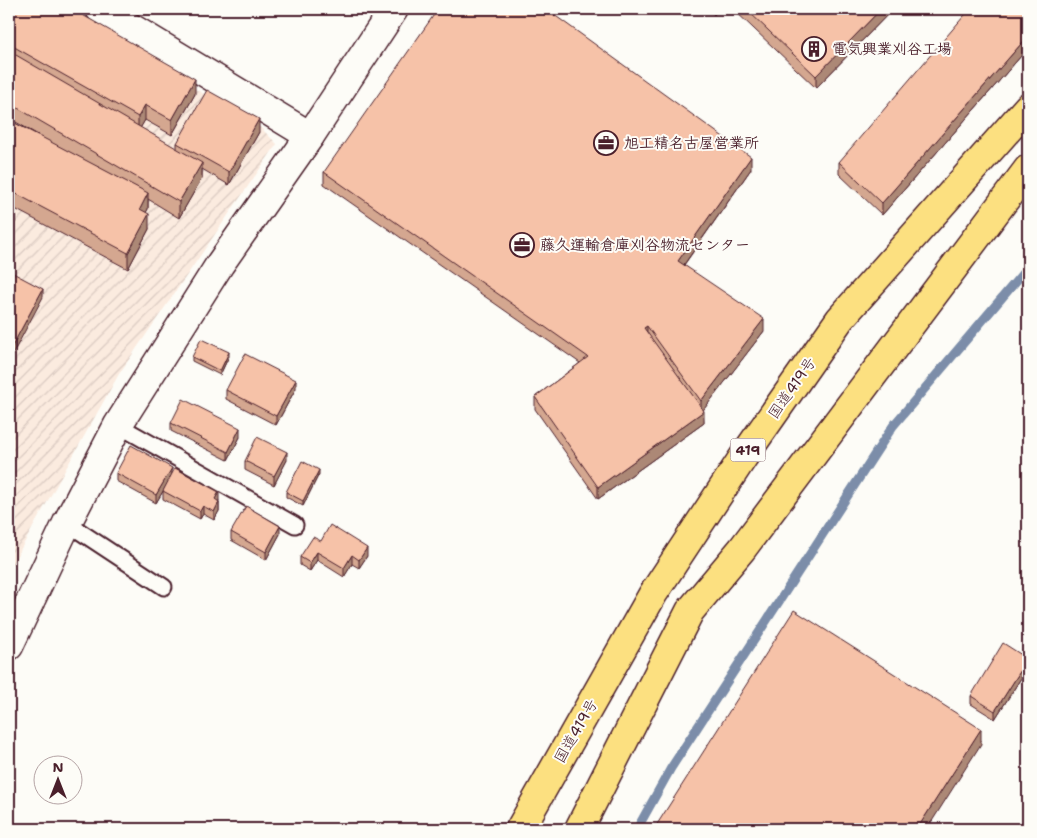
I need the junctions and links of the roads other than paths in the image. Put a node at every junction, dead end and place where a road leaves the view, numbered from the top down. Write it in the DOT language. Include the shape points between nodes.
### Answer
graph roads {
  1 [pos="100,9"];
  2 [pos="394,9"];
  3 [pos="1028,107"];
  4 [pos="310,136"];
  5 [pos="1028,169"];
  6 [pos="118,425"];
  7 [pos="67,523"];
  8 [pos="295,525"];
  9 [pos="164,587"];
  10 [pos="9,646"];
  11 [pos="520,829"];
  12 [pos="579,829"];
  1 -- 4 [label="street"];
  2 -- 4 [label="street"];
  3 -- 11 [label="highway, 国道419号 / 419" via="840,319 653,594"];
  4 -- 6 [label="street" via="220,264"];
  5 -- 12 [label="highway" via="742,549 690,611"];
  6 -- 7 [label="street"];
  6 -- 8 [label="lane"];
  7 -- 9 [label="lane"];
  7 -- 10 [label="street"];
}
